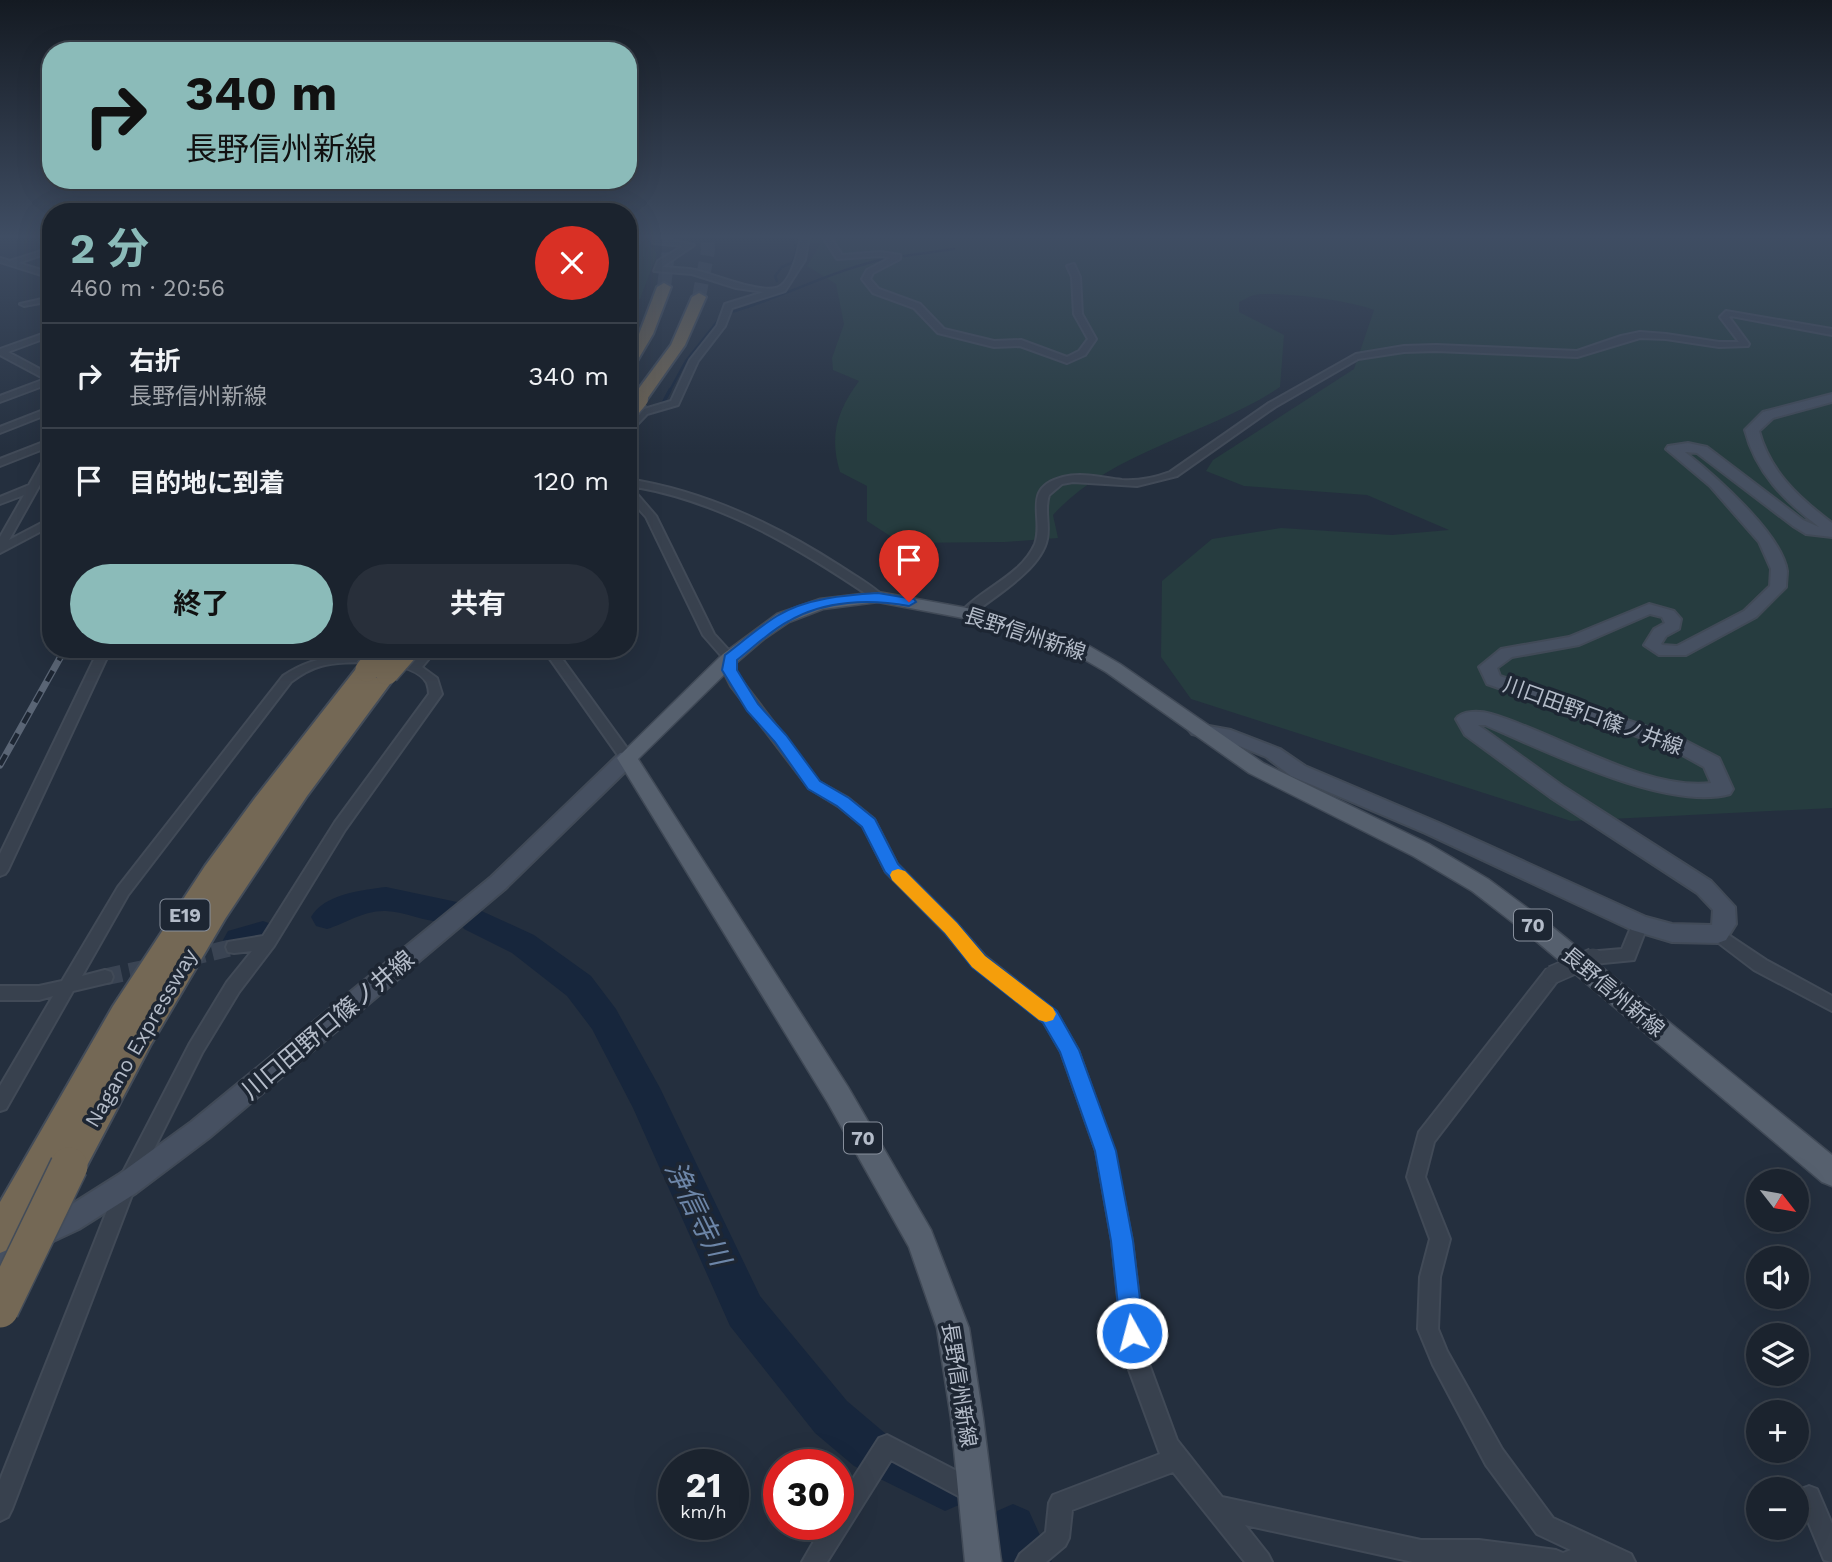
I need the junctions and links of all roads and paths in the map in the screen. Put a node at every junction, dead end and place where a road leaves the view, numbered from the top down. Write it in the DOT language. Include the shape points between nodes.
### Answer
graph roads {
  1 [pos="656,309"];
  2 [pos="694,309"];
  3 [pos="727,309"];
  4 [pos="920,309"];
  5 [pos="1078,309"];
  6 [pos="1832,332"];
  7 [pos="42,336"];
  8 [pos="637,350"];
  9 [pos="0,352"];
  10 [pos="42,375"];
  11 [pos="42,383"];
  12 [pos="1832,398"];
  13 [pos="0,399"];
  14 [pos="637,404"];
  15 [pos="637,407"];
  16 [pos="42,414"];
  17 [pos="0,430"];
  18 [pos="42,446"];
  19 [pos="0,463"];
  20 [pos="42,471"];
  21 [pos="637,483"];
  22 [pos="33,487"];
  23 [pos="0,501"];
  24 [pos="637,501"];
  25 [pos="42,525"];
  26 [pos="1,543"];
  27 [pos="878,597"];
  28 [pos="966,613"];
  29 [pos="101,658"];
  30 [pos="412,658"];
  31 [pos="555,658"];
  32 [pos="730,658"];
  33 [pos="371,660"];
  34 [pos="1198,730"];
  35 [pos="627,758"];
  36 [pos="0,870"];
  37 [pos="1640,924"];
  38 [pos="1718,934"];
  39 [pos="268,942"];
  40 [pos="234,947"];
  41 [pos="105,977"];
  42 [pos="68,986"];
  43 [pos="0,993"];
  44 [pos="1832,1004"];
  45 [pos="0,1103"];
  46 [pos="1832,1173"];
  47 [pos="127,1184"];
  48 [pos="0,1236"];
  49 [pos="0,1253"];
  50 [pos="0,1309"];
  51 [pos="1177,1459"];
  52 [pos="975,1493"];
  53 [pos="854,1497"];
  54 [pos="1809,1497"];
  55 [pos="1217,1507"];
  56 [pos="0,1509"];
  57 [pos="828,1540"];
  58 [pos="1832,1552"];
  59 [pos="1612,1557"];
  60 [pos="814,1562"];
  61 [pos="983,1562"];
  62 [pos="1028,1562"];
  63 [pos="1260,1562"];
  64 [pos="1556,1562"];
  65 [pos="1571,1562"];
  1 -- 8 [label="highway"];
  2 -- 14 [label="highway" via="678,345"];
  3 -- 15 [label="street" via="721,326 694,360 675,403"];
  4 -- 5 [label="street" via="941,331 994,344 1021,343 1067,360 1082,353 1092,339"];
  6 -- 28 [label="street" via="1729,313 1724,317 1745,344 1643,335 1577,354 1437,348 1356,357 1272,405 1166,478 1125,483 1071,478 1055,483 1042,499 1040,545 1016,574"];
  7 -- 9 [label="street"];
  9 -- 10 [label="street"];
  11 -- 13 [label="street"];
  12 -- 38 [label="main road, 川口田野口篠ノ井線" via="1768,415 1752,430 1778,484 1829,528 1828,533 1798,523 1702,450 1674,449 1723,493 1766,541 1779,569 1778,587 1750,614 1670,653 1652,645 1673,625 1673,618 1649,609 1573,641 1507,653 1488,667 1493,680 1675,743 1712,763 1723,789 1695,792 1647,782 1486,719 1465,719 1472,731 1557,792 1704,887 1724,907 1725,924"];
  16 -- 17 [label="street"];
  18 -- 19 [label="street"];
  20 -- 22 [label="street"];
  21 -- 27 [label="street" via="734,511 835,566"];
  22 -- 23 [label="street"];
  22 -- 26 [label="street"];
  24 -- 32 [label="street" via="651,516 709,635"];
  25 -- 26 [label="street"];
  27 -- 28 [label="main road, 長野信州新線 / 70"];
  27 -- 32 [label="main road, 長野信州新線 / 70" via="802,609"];
  28 -- 34 [label="main road, 長野信州新線 / 70" via="1082,650"];
  29 -- 36 [label="street"];
  30 -- 33 [label="highway, Nagano Expressway / E19, bridge"];
  30 -- 33 [label="street"];
  30 -- 39 [label="street" via="437,684 436,694 340,826"];
  31 -- 35 [label="street"];
  32 -- 35 [label="main road, 長野信州新線 / 70"];
  32 -- 51 [label="street" via="729,670 736,683 814,785 869,823 891,868 979,961 1050,1017 1069,1050 1105,1151 1122,1241 1135,1356 1168,1447"];
  33 -- 42 [label="street" via="319,662 287,679 123,891"];
  33 -- 48 [label="highway, Nagano Expressway / E19" via="190,908 110,1035"];
  33 -- 50 [label="highway, Nagano Expressway / E19, bridge" via="298,788 140,1034"];
  34 -- 37 [label="main road" via="1231,736 1273,753 1298,771"];
  34 -- 46 [label="main road, 長野信州新線 / 70" via="1256,768 1411,845 1480,886"];
  35 -- 47 [label="main road, 川口田野口篠ノ井線" via="498,883 211,1122"];
  35 -- 52 [label="main road, 長野信州新線 / 70" via="838,1095 921,1240 953,1328"];
  37 -- 38 [label="main road" via="1672,933"];
  37 -- 59 [label="street, bridge" via="1628,955 1593,957 1552,975 1426,1138 1416,1177 1440,1239 1430,1277 1427,1329 1440,1358 1494,1457 1545,1526"];
  38 -- 44 [label="street" via="1760,965"];
  39 -- 40 [label="street"];
  39 -- 47 [label="street" via="233,987 196,1048"];
  41 -- 42 [label="street"];
  42 -- 43 [label="street" via="38,993"];
  42 -- 45 [label="street"];
  47 -- 49 [label="main road, 川口田野口篠ノ井線" via="70,1220"];
  47 -- 56 [label="street"];
  51 -- 55 [label="street"];
  51 -- 62 [label="street" via="1061,1503 1057,1538"];
  52 -- 53 [label="street" via="887,1446"];
  52 -- 61 [label="main road, 長野信州新線 / 70"];
  54 -- 58 [label="street"];
  55 -- 63 [label="street"];
  55 -- 64 [label="street" via="1421,1552 1479,1552"];
  57 -- 60 [label="street"];
  59 -- 65 [label="street"];
}
